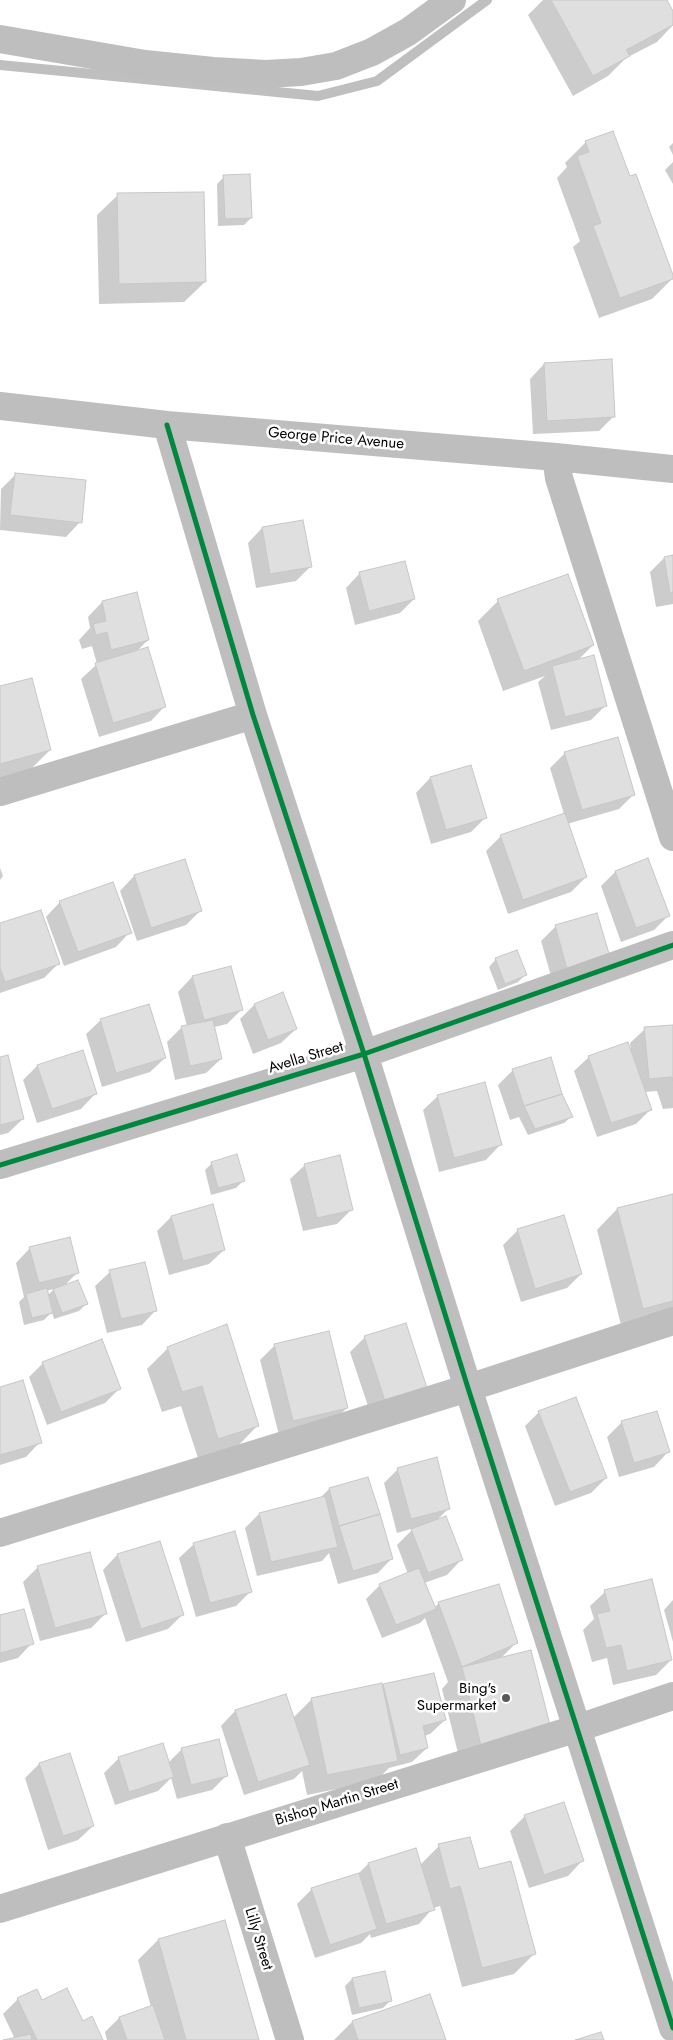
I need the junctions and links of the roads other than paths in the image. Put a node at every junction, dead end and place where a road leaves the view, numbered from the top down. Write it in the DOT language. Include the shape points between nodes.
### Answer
graph roads {
  1 [pos="452,0"];
  2 [pos="0,39"];
  3 [pos="0,406"];
  4 [pos="168,424"];
  5 [pos="556,457"];
  6 [pos="673,469"];
  7 [pos="253,715"];
  8 [pos="0,792"];
  9 [pos="673,837"];
  10 [pos="673,945"];
  11 [pos="364,1054"];
  12 [pos="0,1165"];
  13 [pos="673,1321"];
  14 [pos="468,1388"];
  15 [pos="0,1533"];
  16 [pos="673,1696"];
  17 [pos="578,1728"];
  18 [pos="227,1837"];
  19 [pos="0,1909"];
  20 [pos="673,2028"];
  21 [pos="290,2040"];
  1 -- 2 [label="street" via="408,32 372,52 336,66 301,72 213,71 127,61"];
  3 -- 4 [label="street, George Price Avenue"];
  4 -- 5 [label="street, George Price Avenue"];
  4 -- 7 [label="street"];
  5 -- 6 [label="street, George Price Avenue"];
  5 -- 9 [label="street" via="559,478"];
  7 -- 8 [label="street"];
  7 -- 11 [label="street"];
  10 -- 11 [label="street, Avella Street"];
  11 -- 12 [label="street, Avella Street"];
  11 -- 14 [label="street"];
  13 -- 14 [label="street"];
  14 -- 15 [label="street"];
  14 -- 17 [label="street"];
  16 -- 17 [label="street, Bishop Martin Street"];
  17 -- 18 [label="street, Bishop Martin Street"];
  17 -- 20 [label="street"];
  18 -- 19 [label="street, Bishop Martin Street"];
  18 -- 21 [label="street, Lilly Street"];
}
